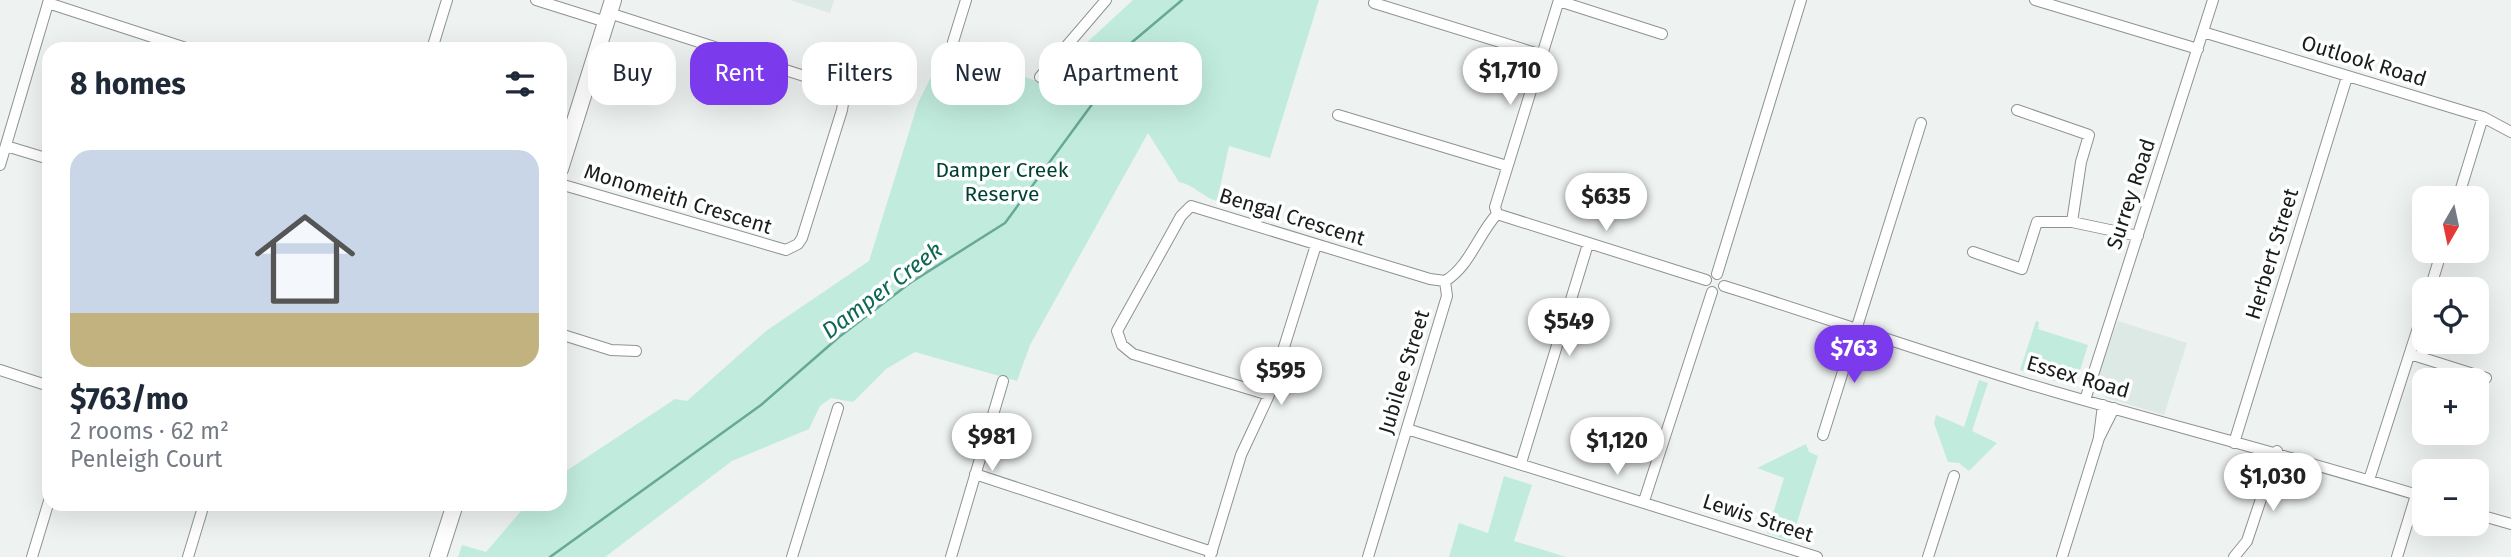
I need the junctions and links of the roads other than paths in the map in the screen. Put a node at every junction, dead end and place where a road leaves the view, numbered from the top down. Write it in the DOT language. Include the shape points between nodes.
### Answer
graph roads {
  1 [pos="447,0"];
  2 [pos="536,0"];
  3 [pos="966,0"];
  4 [pos="1106,0"];
  5 [pos="1801,0"];
  6 [pos="2035,0"];
  7 [pos="2213,0"];
  8 [pos="49,1"];
  9 [pos="1559,1"];
  10 [pos="1374,3"];
  11 [pos="609,11"];
  12 [pos="2203,32"];
  13 [pos="1662,34"];
  14 [pos="168,42"];
  15 [pos="434,42"];
  16 [pos="699,42"];
  17 [pos="953,42"];
  18 [pos="1070,42"];
  19 [pos="2198,49"];
  20 [pos="1542,55"];
  21 [pos="788,71"];
  22 [pos="2347,77"];
  23 [pos="2017,110"];
  24 [pos="1338,115"];
  25 [pos="2483,117"];
  26 [pos="1921,123"];
  27 [pos="2511,132"];
  28 [pos="6,146"];
  29 [pos="567,146"];
  30 [pos="42,157"];
  31 [pos="0,165"];
  32 [pos="1507,166"];
  33 [pos="567,186"];
  34 [pos="2462,186"];
  35 [pos="1497,215"];
  36 [pos="2072,222"];
  37 [pos="2138,236"];
  38 [pos="1588,244"];
  39 [pos="1316,245"];
  40 [pos="1973,252"];
  41 [pos="1717,274"];
  42 [pos="1706,280"];
  43 [pos="1444,281"];
  44 [pos="1724,286"];
  45 [pos="1712,292"];
  46 [pos="1857,327"];
  47 [pos="567,336"];
  48 [pos="2412,348"];
  49 [pos="636,351"];
  50 [pos="2410,354"];
  51 [pos="2454,368"];
  52 [pos="0,370"];
  53 [pos="1003,381"];
  54 [pos="42,384"];
  55 [pos="1269,395"];
  56 [pos="2085,400"];
  57 [pos="2103,405"];
  58 [pos="838,408"];
  59 [pos="2114,408"];
  60 [pos="1407,429"];
  61 [pos="1823,435"];
  62 [pos="2099,438"];
  63 [pos="2234,443"];
  64 [pos="2277,451"];
  65 [pos="1521,463"];
  66 [pos="975,474"];
  67 [pos="1954,476"];
  68 [pos="2369,480"];
  69 [pos="2412,493"];
  70 [pos="1644,501"];
  71 [pos="46,511"];
  72 [pos="202,511"];
  73 [pos="453,511"];
  74 [pos="2412,517"];
  75 [pos="2489,518"];
  76 [pos="2511,524"];
  77 [pos="1788,552"];
  78 [pos="1211,554"];
  79 [pos="32,557"];
  80 [pos="188,557"];
  81 [pos="438,557"];
  82 [pos="792,557"];
  83 [pos="951,557"];
  84 [pos="1368,557"];
  85 [pos="1817,557"];
  86 [pos="1928,557"];
  87 [pos="2062,557"];
  88 [pos="2234,557"];
  89 [pos="2397,557"];
  1 -- 15 [label="street"];
  2 -- 11 [label="street, Monomeith Crescent"];
  3 -- 17 [label="street"];
  4 -- 18 [label="street"];
  5 -- 41 [label="street"];
  6 -- 19 [label="street"];
  7 -- 12 [label="street, Surrey Road"];
  8 -- 14 [label="street"];
  8 -- 28 [label="street"];
  9 -- 13 [label="street"];
  9 -- 20 [label="street"];
  10 -- 20 [label="street"];
  11 -- 16 [label="street, Monomeith Crescent"];
  11 -- 29 [label="main road"];
  12 -- 19 [label="street, Surrey Road"];
  12 -- 22 [label="street, Outlook Road"];
  19 -- 37 [label="street, Surrey Road"];
  20 -- 32 [label="street"];
  21 -- 33 [label="street, Monomeith Crescent" via="832,85 844,97 798,244 778,249"];
  22 -- 25 [label="street, Outlook Road"];
  22 -- 63 [label="street, Herbert Street"];
  23 -- 36 [label="street" via="2089,135"];
  24 -- 32 [label="street"];
  25 -- 27 [label="street, Outlook Road"];
  25 -- 34 [label="street"];
  26 -- 46 [label="street"];
  28 -- 30 [label="street"];
  28 -- 31 [label="street"];
  32 -- 35 [label="street" via="1495,207"];
  35 -- 38 [label="street"];
  35 -- 43 [label="street" via="1458,273"];
  36 -- 37 [label="street"];
  36 -- 40 [label="street" via="2037,222 2022,269"];
  37 -- 56 [label="street, Surrey Road"];
  38 -- 42 [label="street"];
  38 -- 65 [label="street"];
  39 -- 43 [label="street, Bengal Crescent"];
  39 -- 55 [label="street"];
  39 -- 55 [label="street, Bengal Crescent" via="1191,206 1181,216 1117,331 1122,345 1133,354"];
  41 -- 42 [label="street"];
  41 -- 44 [label="street"];
  42 -- 45 [label="street"];
  43 -- 60 [label="street, Jubilee Street" via="1447,296"];
  44 -- 45 [label="street"];
  44 -- 46 [label="street, Essex Road"];
  45 -- 70 [label="street"];
  46 -- 56 [label="street, Essex Road"];
  46 -- 61 [label="street"];
  47 -- 49 [label="street" via="611,350"];
  48 -- 50 [label="street"];
  50 -- 51 [label="street"];
  50 -- 68 [label="street"];
  52 -- 54 [label="street"];
  53 -- 66 [label="street"];
  55 -- 78 [label="street" via="1241,455"];
  56 -- 57 [label="street, Essex Road"];
  57 -- 59 [label="street, Essex Road"];
  57 -- 62 [label="street"];
  58 -- 82 [label="street"];
  59 -- 62 [label="street"];
  59 -- 63 [label="street, Essex Road"];
  60 -- 65 [label="street, Lewis Street"];
  60 -- 84 [label="street, Jubilee Street"];
  62 -- 87 [label="street"];
  63 -- 64 [label="street, Essex Road"];
  64 -- 68 [label="street, Essex Road"];
  64 -- 88 [label="street" via="2247,541"];
  65 -- 70 [label="street, Lewis Street"];
  66 -- 78 [label="street"];
  66 -- 83 [label="street"];
  67 -- 86 [label="street"];
  68 -- 69 [label="street, Essex Road"];
  70 -- 77 [label="street, Lewis Street"];
  71 -- 79 [label="street"];
  72 -- 80 [label="street"];
  73 -- 81 [label="main road"];
  74 -- 89 [label="street"];
  75 -- 76 [label="street"];
  77 -- 85 [label="street, Lewis Street"];
}
